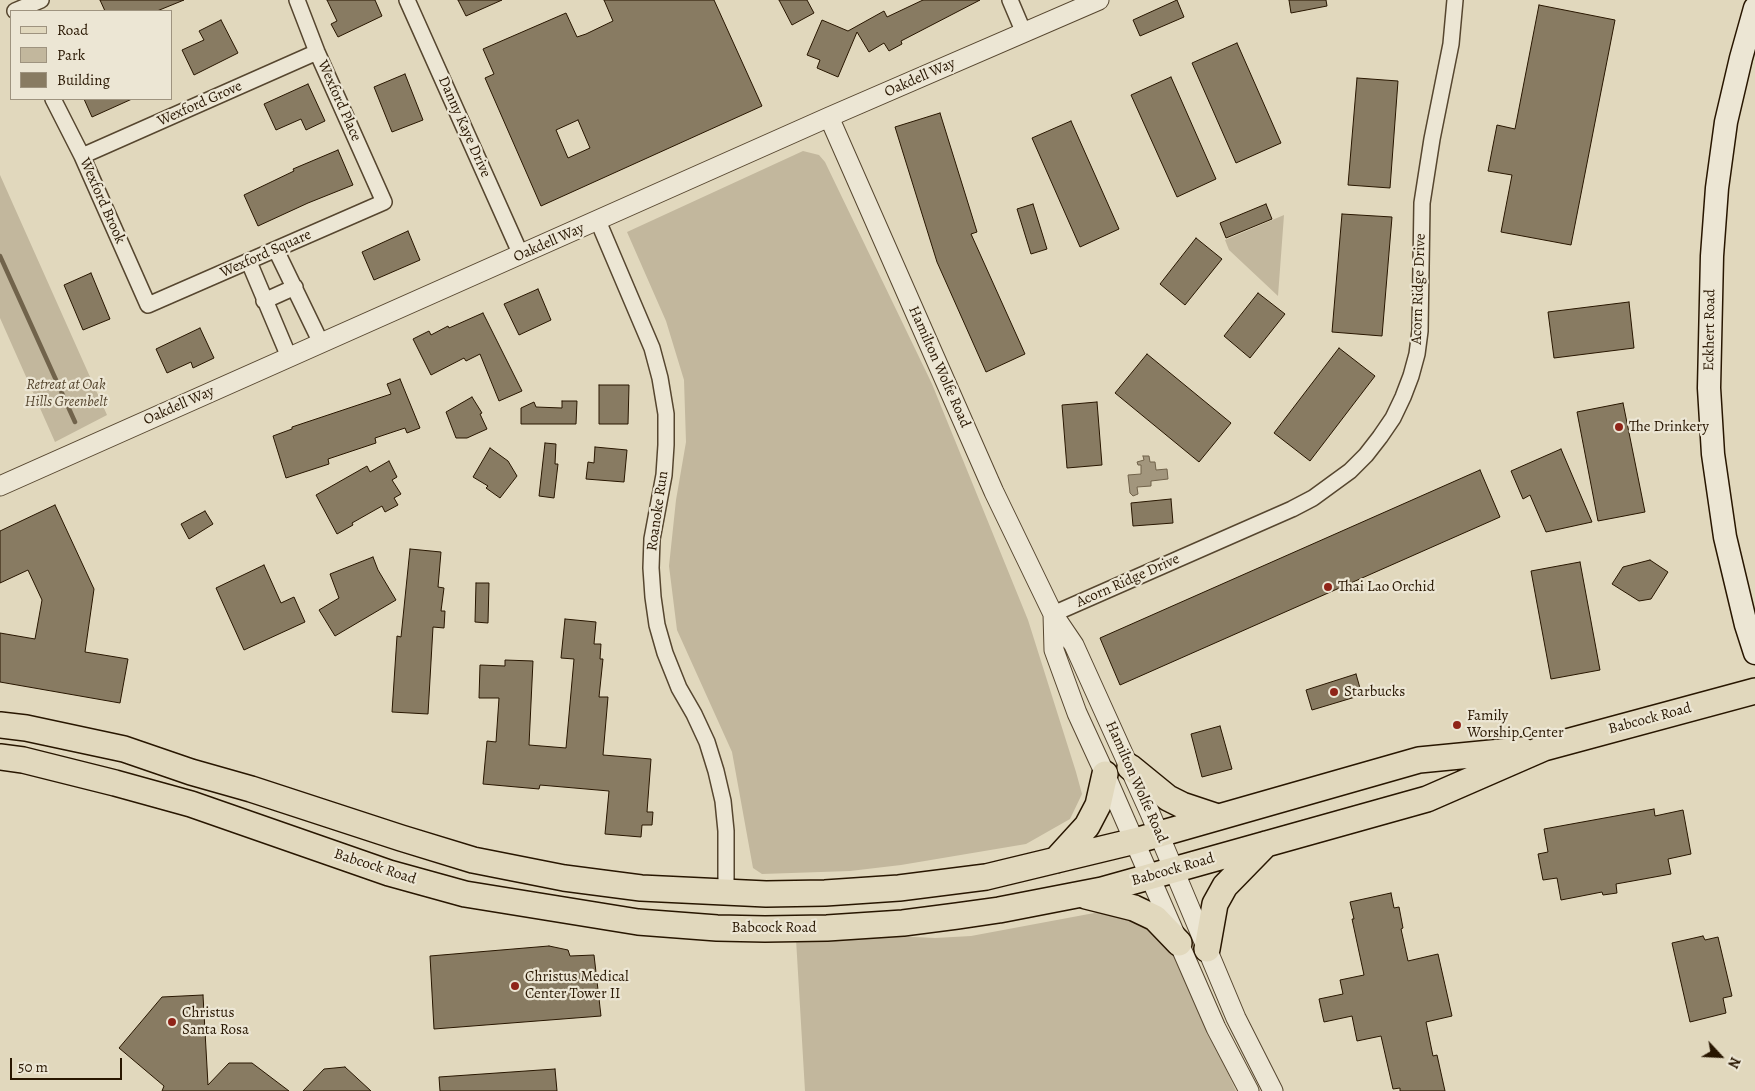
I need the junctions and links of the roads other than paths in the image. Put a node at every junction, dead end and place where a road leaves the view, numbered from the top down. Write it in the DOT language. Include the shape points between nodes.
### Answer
graph roads {
  1 [pos="41,0"];
  2 [pos="297,0"];
  3 [pos="407,0"];
  4 [pos="1010,0"];
  5 [pos="1099,0"];
  6 [pos="1456,0"];
  7 [pos="1755,8"];
  8 [pos="17,10"];
  9 [pos="1024,33"];
  10 [pos="317,52"];
  11 [pos="54,100"];
  12 [pos="829,117"];
  13 [pos="82,156"];
  14 [pos="384,202"];
  15 [pos="598,221"];
  16 [pos="276,250"];
  17 [pos="521,255"];
  18 [pos="248,262"];
  19 [pos="296,287"];
  20 [pos="264,301"];
  21 [pos="148,305"];
  22 [pos="321,343"];
  23 [pos="289,357"];
  24 [pos="0,486"];
  25 [pos="1053,614"];
  26 [pos="1755,653"];
  27 [pos="1755,691"];
  28 [pos="0,724"];
  29 [pos="1544,748"];
  30 [pos="0,757"];
  31 [pos="1130,767"];
  32 [pos="1105,774"];
  33 [pos="1218,817"];
  34 [pos="1159,834"];
  35 [pos="401,838"];
  36 [pos="1135,841"];
  37 [pos="1266,844"];
  38 [pos="1056,860"];
  39 [pos="1174,868"];
  40 [pos="390,873"];
  41 [pos="1149,876"];
  42 [pos="726,891"];
  43 [pos="839,892"];
  44 [pos="1079,894"];
  45 [pos="717,928"];
  46 [pos="1179,943"];
  47 [pos="1206,949"];
  48 [pos="1249,1091"];
  49 [pos="1273,1091"];
  1 -- 8 [label="street"];
  2 -- 10 [label="street, Wexford Place"];
  3 -- 17 [label="street, Danny Kaye Drive"];
  4 -- 9 [label="street"];
  5 -- 9 [label="street, Oakdell Way"];
  6 -- 25 [label="street, Acorn Ridge Drive" via="1452,44 1422,203 1417,354 1403,398 1384,431 1350,471 1313,498"];
  7 -- 26 [label="main road, Eckhert Road" via="1726,122 1717,188 1709,388 1713,454 1725,536"];
  9 -- 12 [label="street, Oakdell Way"];
  10 -- 13 [label="street, Wexford Grove"];
  10 -- 14 [label="street, Wexford Place"];
  11 -- 13 [label="street, Wexford Brook"];
  12 -- 15 [label="street, Oakdell Way"];
  12 -- 25 [label="street, Hamilton Wolfe Road" via="958,412"];
  13 -- 21 [label="street, Wexford Brook"];
  14 -- 16 [label="street, Wexford Square"];
  15 -- 17 [label="street, Oakdell Way"];
  15 -- 42 [label="street, Roanoke Run" via="652,348 660,378 666,414 666,444 664,475 652,539 653,597 665,653 707,742 716,771 726,831"];
  16 -- 18 [label="street, Wexford Square"];
  16 -- 19 [label="street"];
  17 -- 22 [label="street, Oakdell Way"];
  18 -- 20 [label="street"];
  18 -- 21 [label="street, Wexford Square"];
  19 -- 20 [label="street"];
  19 -- 22 [label="street"];
  20 -- 23 [label="street"];
  22 -- 23 [label="street, Oakdell Way"];
  23 -- 24 [label="street, Oakdell Way"];
  25 -- 31 [label="street, Hamilton Wolfe Road" via="1074,645"];
  25 -- 32 [label="street, Hamilton Wolfe Road" via="1054,650 1077,714"];
  27 -- 29 [label="main road, Babcock Road"];
  28 -- 35 [label="main road, Babcock Road" via="124,749"];
  29 -- 33 [label="main road, Babcock Road" via="1419,760"];
  29 -- 37 [label="main road, Babcock Road" via="1426,799"];
  30 -- 40 [label="main road, Babcock Road" via="23,760 191,804"];
  31 -- 33 [label="main road" via="1168,798"];
  31 -- 34 [label="street, Hamilton Wolfe Road"];
  32 -- 36 [label="street, Hamilton Wolfe Road"];
  32 -- 38 [label="main road" via="1098,805 1087,826"];
  33 -- 34 [label="main road, Babcock Road"];
  34 -- 36 [label="main road, Babcock Road"];
  34 -- 39 [label="street, Hamilton Wolfe Road"];
  35 -- 40 [label="main road"];
  35 -- 42 [label="main road, Babcock Road" via="473,860 564,878 641,888"];
  36 -- 38 [label="main road, Babcock Road"];
  36 -- 41 [label="street, Hamilton Wolfe Road"];
  37 -- 39 [label="main road, Babcock Road"];
  37 -- 47 [label="main road" via="1225,886 1215,904"];
  38 -- 43 [label="main road, Babcock Road" via="986,877"];
  39 -- 41 [label="main road, Babcock Road"];
  39 -- 47 [label="street, Hamilton Wolfe Road"];
  40 -- 45 [label="main road, Babcock Road" via="465,894 638,922"];
  41 -- 44 [label="main road, Babcock Road"];
  41 -- 46 [label="street, Hamilton Wolfe Road"];
  42 -- 43 [label="main road, Babcock Road" via="766,894"];
  43 -- 45 [label="main road" via="830,905 818,908 735,909 728,912"];
  44 -- 45 [label="main road, Babcock Road" via="999,910 903,923 826,928"];
  44 -- 46 [label="main road" via="1134,908 1155,918"];
  46 -- 48 [label="street, Hamilton Wolfe Road" via="1216,1028"];
  47 -- 49 [label="street, Hamilton Wolfe Road"];
}
